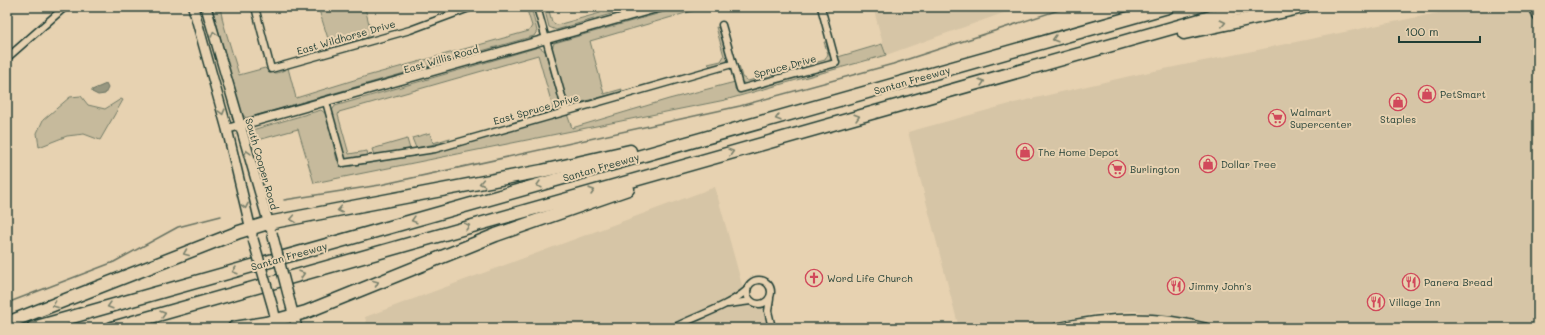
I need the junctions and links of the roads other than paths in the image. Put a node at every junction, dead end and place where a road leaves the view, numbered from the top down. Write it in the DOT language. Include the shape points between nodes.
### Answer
graph roads {
  1 [pos="65,7"];
  2 [pos="193,7"];
  3 [pos="206,7"];
  4 [pos="254,7"];
  5 [pos="472,7"];
  6 [pos="537,7"];
  7 [pos="660,7"];
  8 [pos="821,7"];
  9 [pos="1146,7"];
  10 [pos="1168,7"];
  11 [pos="1246,7"];
  12 [pos="1304,7"];
  13 [pos="1535,7"];
  14 [pos="1538,16"];
  15 [pos="722,25"];
  16 [pos="1092,28"];
  17 [pos="546,40"];
  18 [pos="203,43"];
  19 [pos="7,58"];
  20 [pos="732,64"];
  21 [pos="1035,67"];
  22 [pos="229,88"];
  23 [pos="326,102"];
  24 [pos="566,111"];
  25 [pos="240,126"];
  26 [pos="752,126"];
  27 [pos="227,129"];
  28 [pos="694,163"];
  29 [pos="270,228"];
  30 [pos="252,234"];
  31 [pos="747,290"];
  32 [pos="770,296"];
  33 [pos="751,300"];
  34 [pos="728,304"];
  35 [pos="758,304"];
  36 [pos="294,315"];
  37 [pos="768,317"];
  38 [pos="7,323"];
  39 [pos="277,324"];
  40 [pos="33,328"];
  41 [pos="112,328"];
  42 [pos="234,328"];
  43 [pos="297,328"];
  44 [pos="673,328"];
  45 [pos="772,328"];
  46 [pos="1057,328"];
  47 [pos="1205,328"];
  1 -- 19 [label="street"];
  2 -- 18 [label="main road"];
  22 -- 3 [label="main road, South Cooper Road, one-way"];
  4 -- 5 [label="street, East Wildhorse Drive" via="271,69 410,30"];
  6 -- 17 [label="street"];
  7 -- 17 [label="street, East Willis Road"];
  8 -- 20 [label="street, Spruce Drive" via="836,62 740,89"];
  9 -- 16 [label="highway"];
  10 -- 16 [label="highway, Santan Freeway"];
  11 -- 21 [label="highway, Santan Freeway"];
  21 -- 12 [label="highway, one-way" via="1059,65 1163,38"];
  13 -- 14 [label="main road"];
  15 -- 20 [label="street"];
  16 -- 26 [label="highway, Santan Freeway, one-way"];
  17 -- 23 [label="street, East Willis Road"];
  17 -- 24 [label="street"];
  18 -- 22 [label="main road" via="210,48 218,70"];
  18 -- 27 [label="main road, one-way"];
  20 -- 24 [label="street, East Spruce Drive"];
  28 -- 21 [label="highway, Santan Freeway, one-way"];
  22 -- 25 [label="main road, South Cooper Road"];
  23 -- 24 [label="street, East Spruce Drive" via="343,163 435,149"];
  23 -- 25 [label="street, East Willis Road"];
  25 -- 27 [label="street, East Willis Road"];
  29 -- 25 [label="main road, South Cooper Road, one-way"];
  26 -- 29 [label="highway, one-way" via="725,127 542,171"];
  26 -- 40 [label="highway, Santan Freeway, one-way"];
  27 -- 30 [label="main road, one-way"];
  36 -- 28 [label="highway, one-way" via="496,236 669,175"];
  41 -- 28 [label="highway, Santan Freeway, one-way"];
  29 -- 30 [label="highway"];
  29 -- 36 [label="main road, South Cooper Road, bridge"];
  30 -- 38 [label="highway, one-way"];
  30 -- 39 [label="main road, bridge"];
  31 -- 32 [label="street" via="754,281 762,280 770,288"];
  31 -- 33 [label="street"];
  31 -- 34 [label="street"];
  32 -- 35 [label="street" via="766,302"];
  32 -- 37 [label="street"];
  33 -- 34 [label="street"];
  33 -- 35 [label="street"];
  34 -- 44 [label="street"];
  35 -- 37 [label="street"];
  36 -- 39 [label="highway"];
  36 -- 43 [label="main road, South Cooper Road"];
  37 -- 45 [label="street"];
  39 -- 42 [label="highway"];
  46 -- 47 [label="main road" via="1121,319 1167,321"];
}
